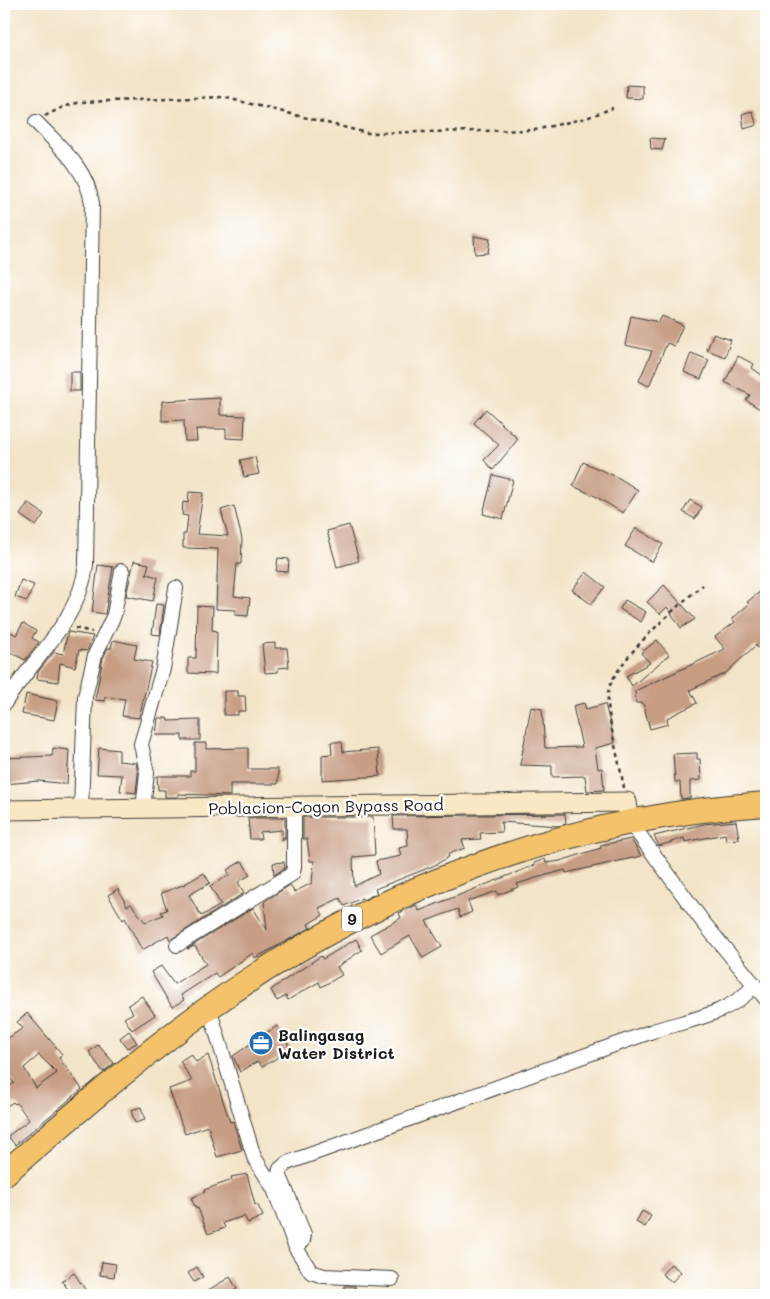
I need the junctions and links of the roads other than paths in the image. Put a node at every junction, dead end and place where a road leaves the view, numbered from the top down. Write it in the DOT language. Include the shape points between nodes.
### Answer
graph roads {
  1 [pos="36,122"];
  2 [pos="122,572"];
  3 [pos="176,588"];
  4 [pos="4,704"];
  5 [pos="766,804"];
  6 [pos="294,807"];
  7 [pos="144,808"];
  8 [pos="81,809"];
  9 [pos="4,810"];
  10 [pos="628,812"];
  11 [pos="177,945"];
  12 [pos="754,986"];
  13 [pos="766,999"];
  14 [pos="208,1008"];
  15 [pos="4,1174"];
  16 [pos="296,1248"];
  17 [pos="392,1279"];
  1 -- 4 [label="street" via="74,162 88,184 92,203 86,565 77,602"];
  2 -- 8 [label="street" via="114,615 95,655 84,697"];
  3 -- 7 [label="street" via="163,669 141,744 147,773"];
  5 -- 10 [label="highway, 9"];
  6 -- 7 [label="main road, Poblacion-Cogon Bypass Road"];
  6 -- 10 [label="main road, Poblacion-Cogon Bypass Road"];
  6 -- 11 [label="street" via="292,874"];
  7 -- 8 [label="main road, Poblacion-Cogon Bypass Road"];
  8 -- 9 [label="main road, Poblacion-Cogon Bypass Road"];
  10 -- 12 [label="street" via="676,888"];
  10 -- 14 [label="highway, 9" via="581,833 518,851 406,894 315,940"];
  12 -- 13 [label="street"];
  12 -- 16 [label="street" via="733,1005 711,1016 653,1032 287,1163 279,1174 304,1234"];
  14 -- 15 [label="highway, 9"];
  14 -- 16 [label="street" via="254,1157 274,1189"];
  16 -- 17 [label="street" via="311,1272"];
}
